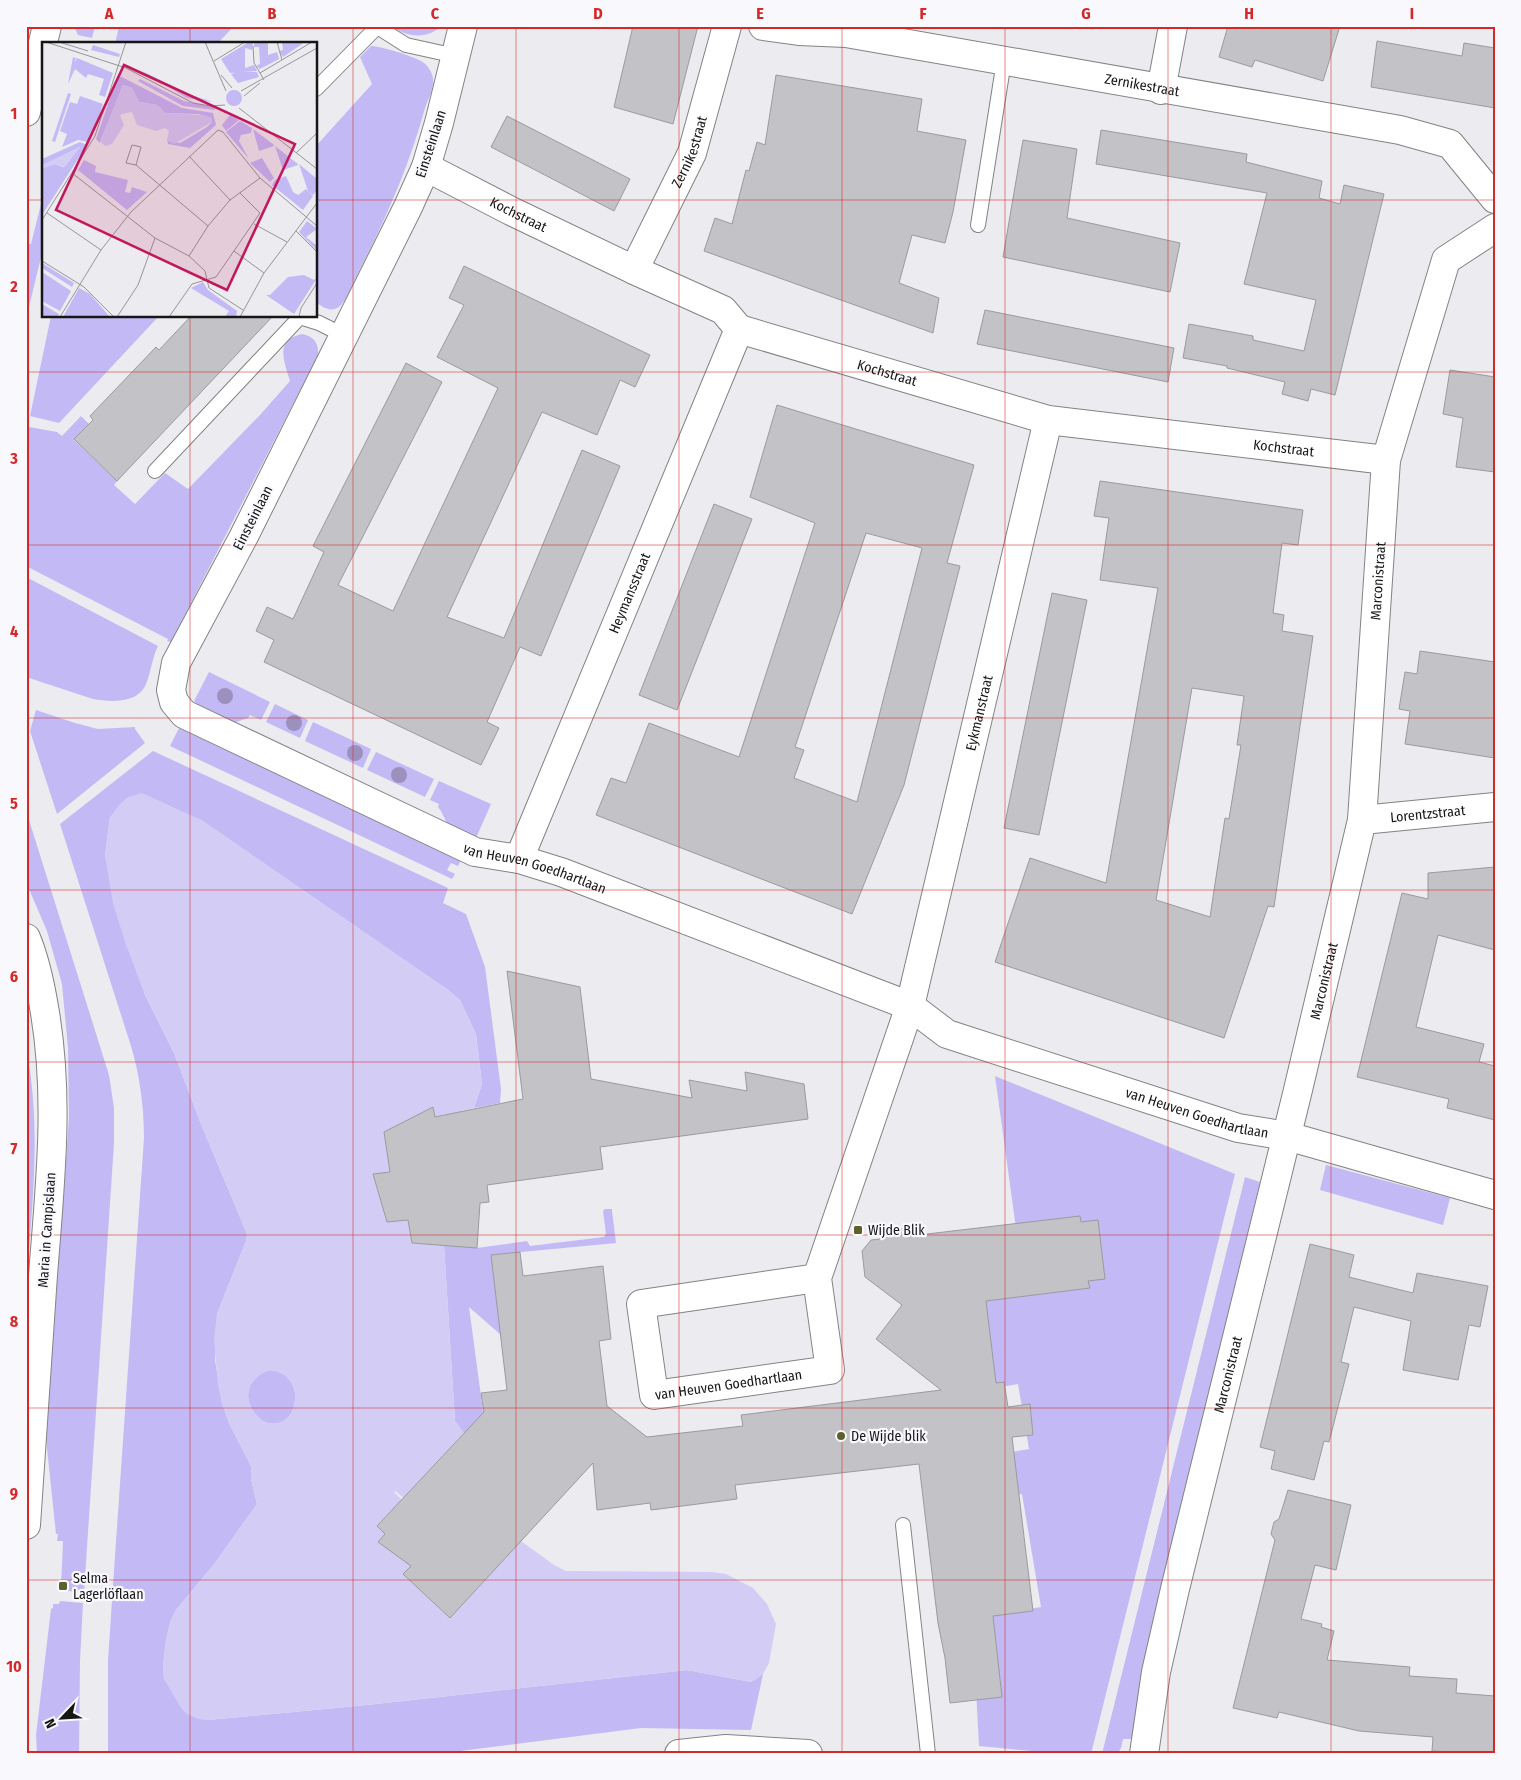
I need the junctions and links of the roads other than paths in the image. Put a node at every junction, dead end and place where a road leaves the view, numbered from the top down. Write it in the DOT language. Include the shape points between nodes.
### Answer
graph roads {
  1 [pos="47,26"];
  2 [pos="377,26"];
  3 [pos="463,26"];
  4 [pos="727,26"];
  5 [pos="763,26"];
  6 [pos="1173,26"];
  7 [pos="846,30"];
  8 [pos="43,42"];
  9 [pos="42,46"];
  10 [pos="456,56"];
  11 [pos="1004,61"];
  12 [pos="318,87"];
  13 [pos="1162,90"];
  14 [pos="26,112"];
  15 [pos="426,167"];
  16 [pos="1495,199"];
  17 [pos="978,225"];
  18 [pos="1495,228"];
  19 [pos="634,270"];
  20 [pos="298,318"];
  21 [pos="305,318"];
  22 [pos="739,329"];
  23 [pos="345,336"];
  24 [pos="1048,420"];
  25 [pos="1386,460"];
  26 [pos="155,471"];
  27 [pos="174,702"];
  28 [pos="1495,807"];
  29 [pos="1362,820"];
  30 [pos="520,859"];
  31 [pos="26,938"];
  32 [pos="910,1006"];
  33 [pos="1287,1136"];
  34 [pos="1495,1195"];
  35 [pos="817,1278"];
  36 [pos="26,1525"];
  37 [pos="903,1525"];
  38 [pos="679,1754"];
  39 [pos="808,1754"];
  40 [pos="928,1754"];
  41 [pos="1144,1754"];
  1 -- 8 [label="street"];
  2 -- 10 [label="lane" via="406,45"];
  2 -- 12 [label="lane"];
  3 -- 10 [label="street, Einsteinlaan"];
  4 -- 19 [label="street, Zernikestraat" via="692,153"];
  5 -- 7 [label="street, Zernikestraat" via="799,31"];
  6 -- 13 [label="street"];
  7 -- 11 [label="street, Zernikestraat"];
  9 -- 14 [label="street"];
  10 -- 15 [label="street, Einsteinlaan"];
  11 -- 13 [label="street, Zernikestraat"];
  11 -- 17 [label="lane"];
  13 -- 16 [label="street, Zernikestraat" via="1400,130 1450,144"];
  15 -- 19 [label="street, Kochstraat"];
  15 -- 23 [label="street, Einsteinlaan"];
  18 -- 25 [label="street, Marconistraat" via="1446,260"];
  19 -- 22 [label="street, Kochstraat" via="722,310"];
  20 -- 26 [label="lane"];
  21 -- 23 [label="lane"];
  22 -- 24 [label="street, Kochstraat"];
  22 -- 30 [label="street, Heymansstraat"];
  23 -- 27 [label="street, Einsteinlaan" via="176,663 171,690"];
  24 -- 25 [label="street, Kochstraat"];
  24 -- 32 [label="street, Eykmanstraat"];
  25 -- 29 [label="street, Marconistraat"];
  27 -- 30 [label="street, van Heuven Goedhartlaan" via="184,714 475,852"];
  28 -- 29 [label="street, Lorentzstraat"];
  29 -- 33 [label="street, Marconistraat"];
  30 -- 32 [label="street, van Heuven Goedhartlaan"];
  31 -- 36 [label="street, Maria in Campislaan" via="41,986 53,1078 52,1159"];
  32 -- 33 [label="street, van Heuven Goedhartlaan" via="947,1034 1238,1128"];
  32 -- 35 [label="street, van Heuven Goedhartlaan"];
  33 -- 34 [label="street, van Heuven Goedhartlaan"];
  33 -- 41 [label="street, Marconistraat" via="1175,1589 1156,1672"];
  35 -- 35 [label="street, van Heuven Goedhartlaan" via="641,1304 654,1395 830,1370"];
  37 -- 40 [label="lane"];
  38 -- 39 [label="street" via="726,1749"];
}
